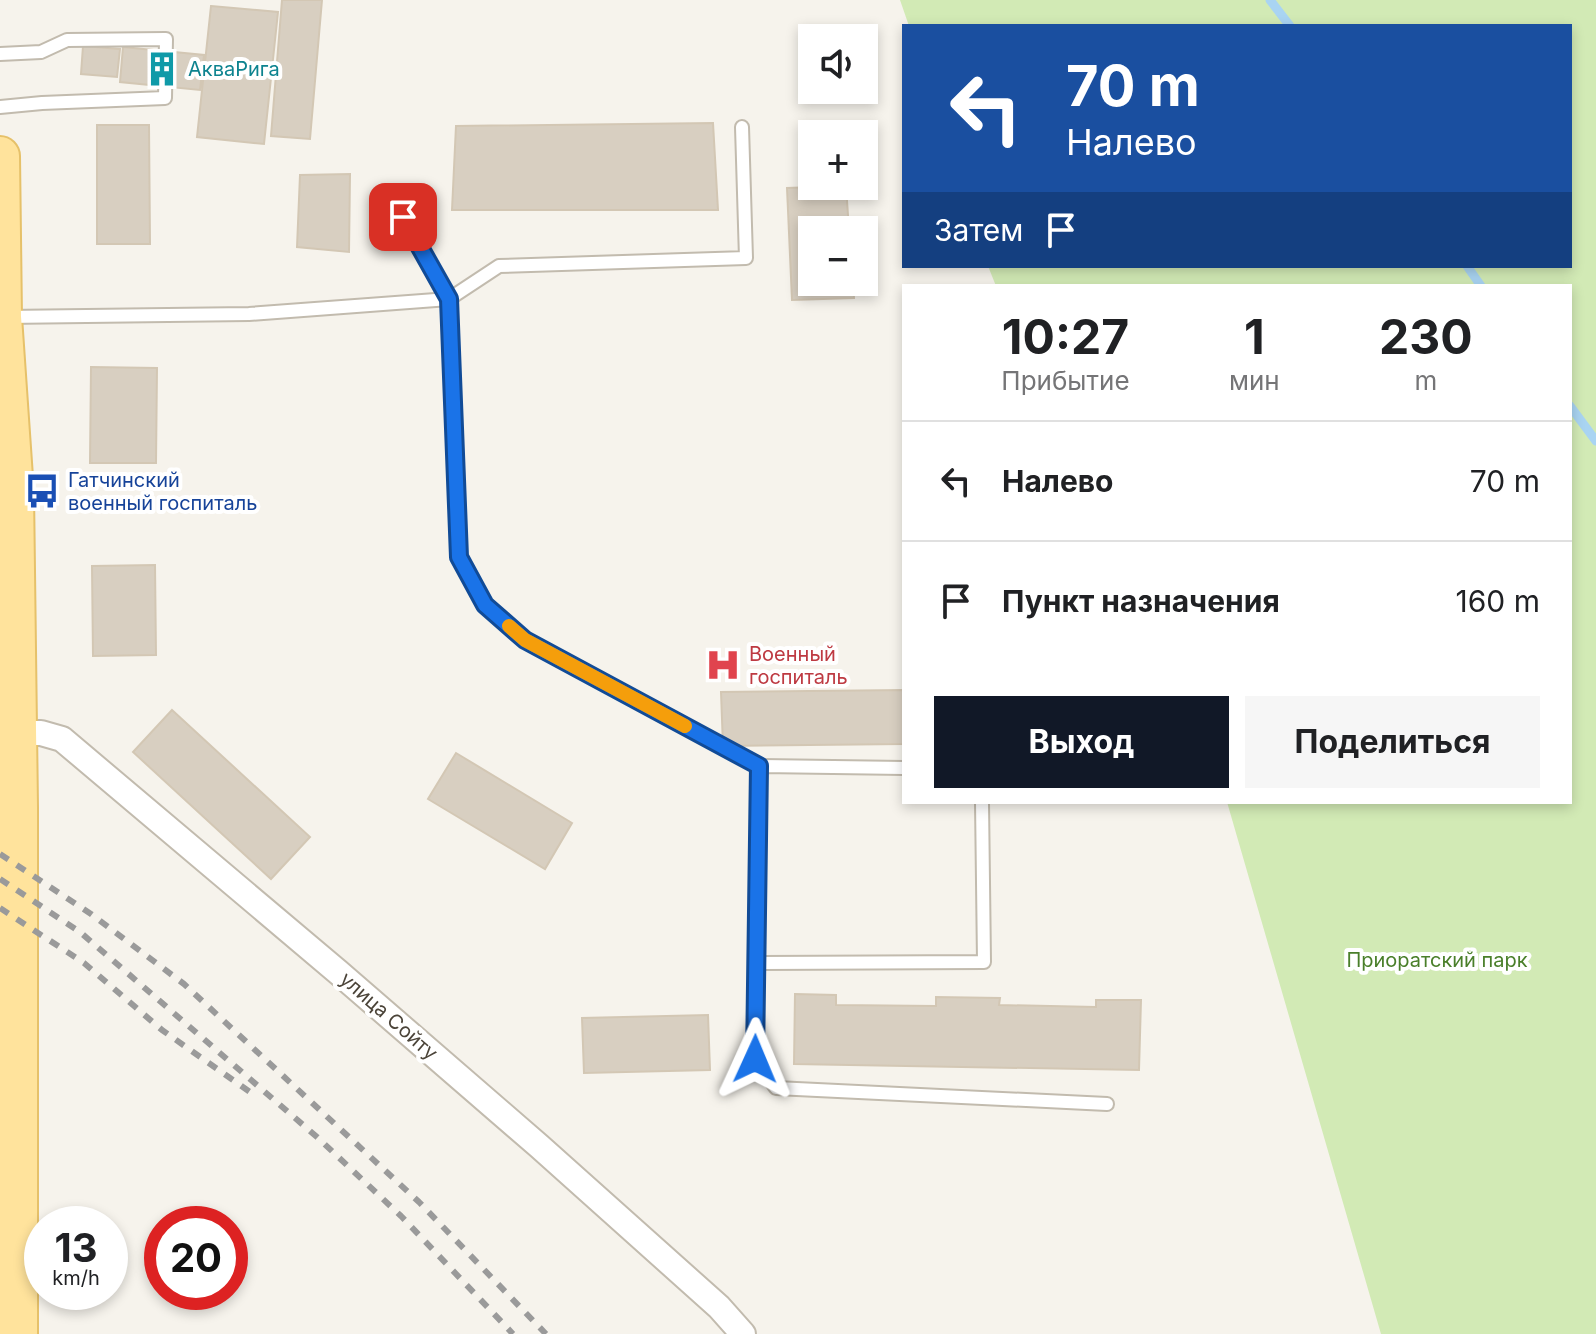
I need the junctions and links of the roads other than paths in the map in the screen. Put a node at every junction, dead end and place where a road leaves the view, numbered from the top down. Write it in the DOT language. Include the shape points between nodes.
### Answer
graph roads {
  1 [pos="0,54"];
  2 [pos="0,107"];
  3 [pos="742,127"];
  4 [pos="0,156"];
  5 [pos="403,217"];
  6 [pos="449,299"];
  7 [pos="2,317"];
  8 [pos="16,733"];
  9 [pos="759,766"];
  10 [pos="902,768"];
  11 [pos="982,804"];
  12 [pos="756,963"];
  13 [pos="9,1017"];
  14 [pos="1107,1104"];
  15 [pos="18,1334"];
  16 [pos="743,1334"];
  1 -- 2 [label="lane" via="41,52 67,40 166,39 165,98"];
  3 -- 6 [label="lane" via="746,258 499,266"];
  4 -- 7 [label="main road"];
  5 -- 6 [label="lane"];
  6 -- 7 [label="lane" via="249,314"];
  6 -- 9 [label="lane" via="459,557 485,605 525,640"];
  7 -- 8 [label="main road" via="14,492"];
  8 -- 13 [label="main road"];
  8 -- 16 [label="street, улица Сойту" via="62,739 539,1146"];
  9 -- 10 [label="lane"];
  9 -- 12 [label="lane"];
  11 -- 12 [label="lane" via="984,962"];
  12 -- 14 [label="lane" via="755,1059 776,1088"];
  13 -- 15 [label="main road"];
}
